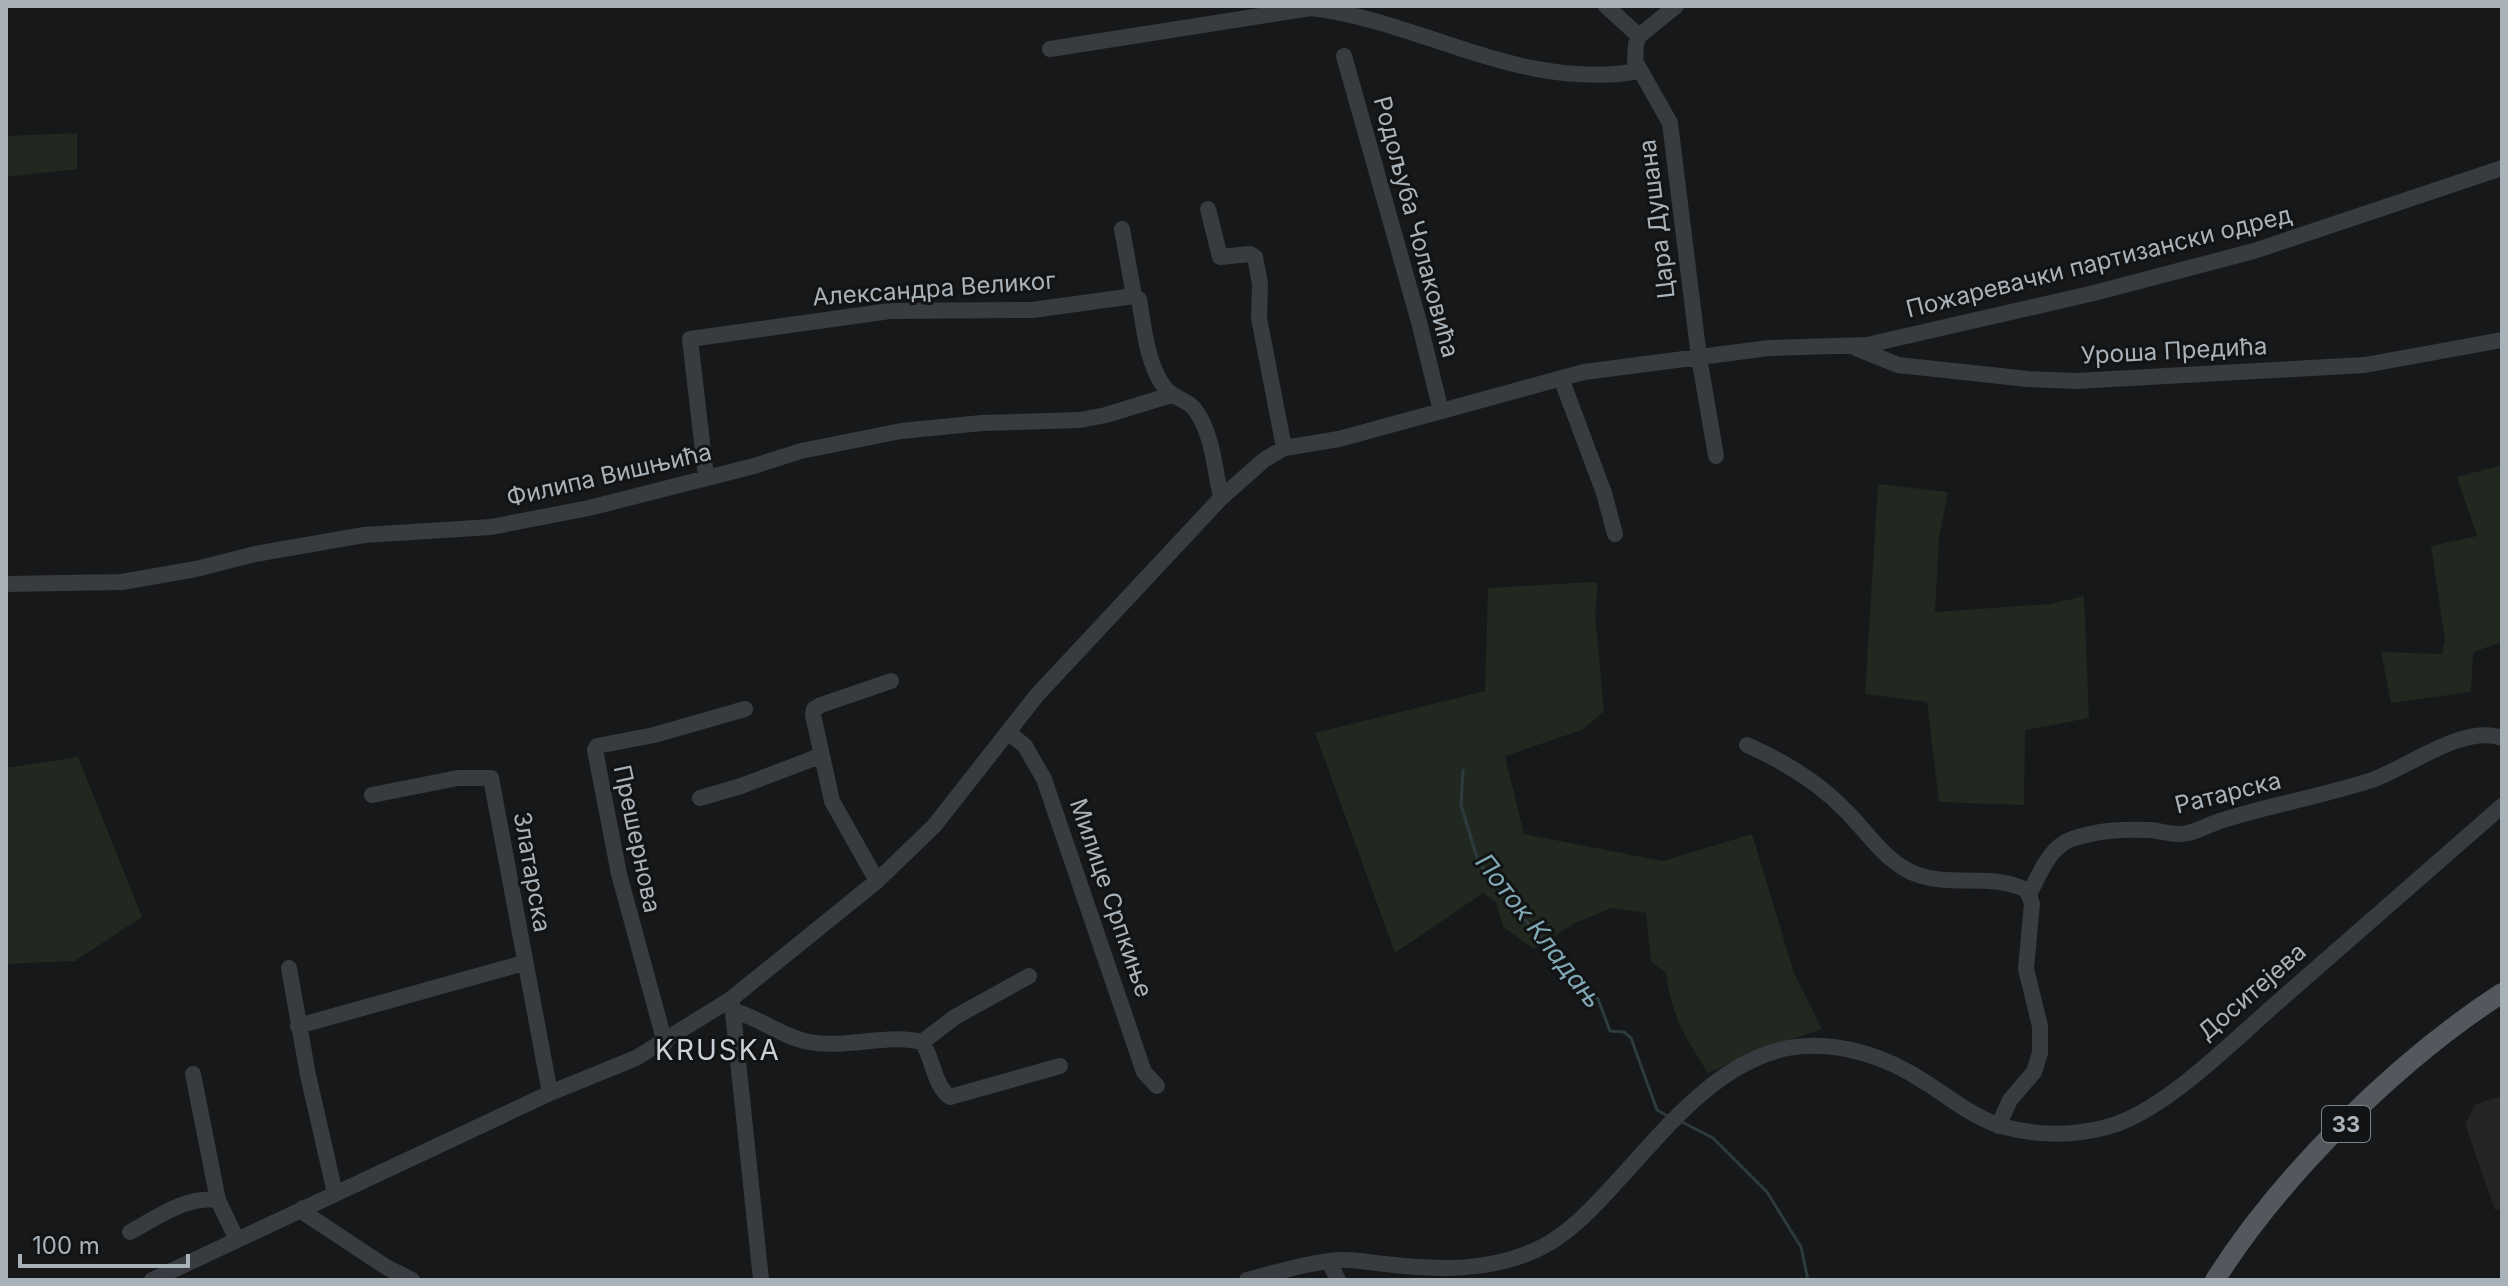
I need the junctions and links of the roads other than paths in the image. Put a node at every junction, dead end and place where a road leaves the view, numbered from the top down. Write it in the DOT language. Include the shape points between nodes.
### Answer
graph roads {
  1 [pos="1606,6"];
  2 [pos="1676,6"];
  3 [pos="1639,36"];
  4 [pos="1050,49"];
  5 [pos="1344,56"];
  6 [pos="1639,71"];
  7 [pos="2502,168"];
  8 [pos="1208,209"];
  9 [pos="1122,229"];
  10 [pos="1134,296"];
  11 [pos="2502,340"];
  12 [pos="1851,345"];
  13 [pos="1699,357"];
  14 [pos="1561,378"];
  15 [pos="1171,395"];
  16 [pos="1441,411"];
  17 [pos="1284,448"];
  18 [pos="1716,456"];
  19 [pos="706,477"];
  20 [pos="1221,498"];
  21 [pos="1615,534"];
  22 [pos="6,584"];
  23 [pos="891,681"];
  24 [pos="745,709"];
  25 [pos="1008,732"];
  26 [pos="2502,738"];
  27 [pos="1747,745"];
  28 [pos="820,756"];
  29 [pos="372,795"];
  30 [pos="700,798"];
  31 [pos="2502,806"];
  32 [pos="877,881"];
  33 [pos="2029,895"];
  34 [pos="524,963"];
  35 [pos="289,968"];
  36 [pos="1029,976"];
  37 [pos="2502,993"];
  38 [pos="732,1005"];
  39 [pos="298,1026"];
  40 [pos="922,1042"];
  41 [pos="665,1043"];
  42 [pos="1060,1066"];
  43 [pos="193,1074"];
  44 [pos="1157,1086"];
  45 [pos="550,1093"];
  46 [pos="1998,1126"];
  47 [pos="335,1193"];
  48 [pos="218,1200"];
  49 [pos="303,1208"];
  50 [pos="130,1232"];
  51 [pos="237,1240"];
  52 [pos="1329,1262"];
  53 [pos="1446,1274"];
  54 [pos="152,1280"];
  55 [pos="412,1280"];
  56 [pos="761,1280"];
  57 [pos="1247,1280"];
  58 [pos="1338,1280"];
  59 [pos="2215,1280"];
  1 -- 3 [label="street"];
  2 -- 3 [label="street"];
  3 -- 6 [label="street"];
  4 -- 6 [label="street" via="1311,8 1345,12 1538,69 1584,76"];
  5 -- 16 [label="street, Родољуба Чолаковића"];
  6 -- 13 [label="street, Цара Душана" via="1670,123"];
  7 -- 12 [label="street, Пожаревачки партизански одред" via="2254,251 2094,293"];
  8 -- 17 [label="street" via="1220,257 1255,257 1259,318"];
  9 -- 10 [label="street"];
  10 -- 15 [label="street" via="1139,299 1151,360"];
  10 -- 19 [label="street, Александра Великог" via="1032,310 890,311 690,339"];
  11 -- 12 [label="street, Уроша Предића" via="2365,365 2076,381 1898,365"];
  12 -- 13 [label="street, Пожаревачки партизански одред"];
  13 -- 14 [label="street, Пожаревачки партизански одред"];
  13 -- 18 [label="street"];
  14 -- 16 [label="street, Пожаревачки партизански одред"];
  14 -- 21 [label="street"];
  15 -- 19 [label="street, Филипа Вишњића" via="1080,420 901,431"];
  15 -- 20 [label="street" via="1187,401 1201,417"];
  16 -- 17 [label="street, Пожаревачки партизански одред"];
  17 -- 20 [label="street, Пожаревачки партизански одред"];
  19 -- 22 [label="street, Филипа Вишњића" via="491,527 364,535 122,582"];
  20 -- 25 [label="street, Пожаревачки партизански одред"];
  23 -- 28 [label="street" via="814,709"];
  24 -- 41 [label="street, Прешернова" via="595,750 622,887"];
  25 -- 32 [label="street, Пожаревачки партизански одред" via="934,826"];
  25 -- 44 [label="street, Милице Српкиње" via="1025,746 1044,779 1144,1072"];
  26 -- 33 [label="street, Ратарска" via="2481,734 2369,781 2181,834 2104,830 2072,839 2051,856"];
  27 -- 33 [label="street" via="1813,782 1911,872 2008,884"];
  28 -- 30 [label="street"];
  28 -- 32 [label="street" via="832,801"];
  29 -- 34 [label="street, Златарска" via="458,778 491,778"];
  31 -- 46 [label="street, Доситејева" via="2166,1096 2108,1127 2058,1135"];
  32 -- 38 [label="street, Пожаревачки партизански одред"];
  33 -- 46 [label="street" via="2026,969 2040,1026 2040,1053 2034,1072 2010,1100"];
  34 -- 39 [label="street"];
  34 -- 45 [label="street, Златарска"];
  35 -- 39 [label="street"];
  36 -- 40 [label="street"];
  37 -- 59 [label="main road, 33" via="2383,1086 2258,1219"];
  38 -- 40 [label="street" via="806,1042"];
  38 -- 41 [label="street, Пожаревачки партизански одред"];
  38 -- 56 [label="street"];
  39 -- 47 [label="street"];
  40 -- 42 [label="street" via="942,1091 950,1097"];
  41 -- 45 [label="street, Пожаревачки партизански одред"];
  43 -- 48 [label="street"];
  45 -- 47 [label="street, Пожаревачки партизански одред"];
  46 -- 53 [label="street, Доситејева" via="1888,1062 1834,1046 1787,1048 1736,1069 1679,1115 1593,1207 1542,1247"];
  47 -- 49 [label="street, Пожаревачки партизански одред"];
  48 -- 50 [label="street" via="197,1199"];
  48 -- 51 [label="street"];
  49 -- 51 [label="street, Пожаревачки партизански одред"];
  49 -- 55 [label="street"];
  51 -- 54 [label="street, Пожаревачки партизански одред"];
  52 -- 53 [label="street, Доситејева" via="1344,1259"];
  52 -- 57 [label="street, Доситејева"];
  52 -- 58 [label="street"];
}
